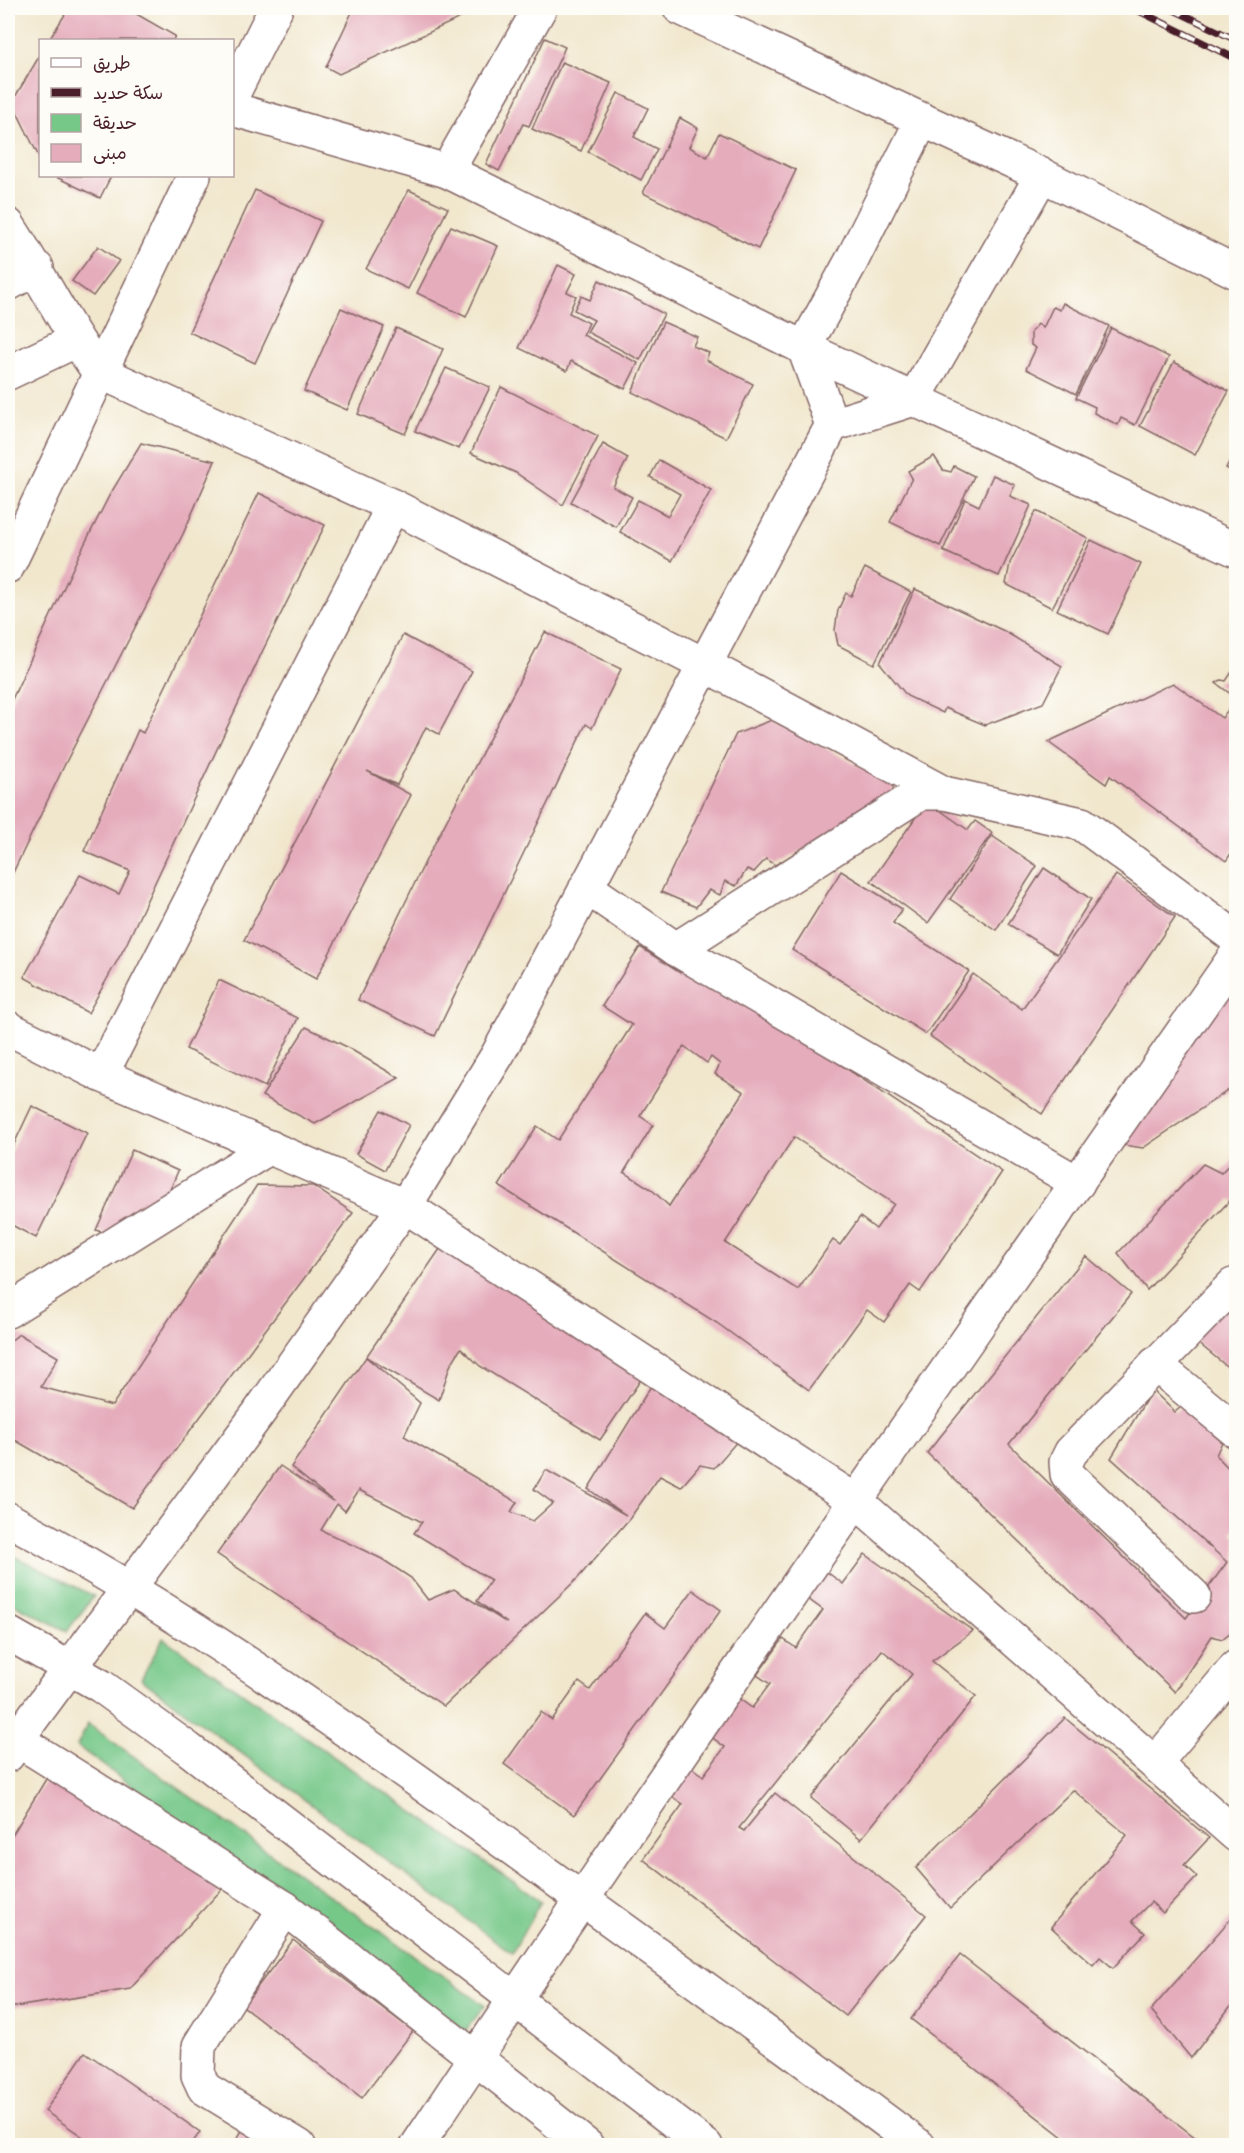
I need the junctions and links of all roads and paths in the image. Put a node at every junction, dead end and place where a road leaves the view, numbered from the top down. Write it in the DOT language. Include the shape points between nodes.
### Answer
graph roads {
  1 [pos="276,8"];
  2 [pos="540,8"];
  3 [pos="680,8"];
  4 [pos="234,92"];
  5 [pos="234,110"];
  6 [pos="922,120"];
  7 [pos="447,171"];
  8 [pos="1042,175"];
  9 [pos="194,177"];
  10 [pos="8,225"];
  11 [pos="37,268"];
  12 [pos="1236,272"];
  13 [pos="8,284"];
  14 [pos="75,341"];
  15 [pos="804,348"];
  16 [pos="99,371"];
  17 [pos="8,373"];
  18 [pos="914,399"];
  19 [pos="832,425"];
  20 [pos="393,506"];
  21 [pos="1236,550"];
  22 [pos="8,566"];
  23 [pos="705,665"];
  24 [pos="944,793"];
  25 [pos="586,887"];
  26 [pos="1236,938"];
  27 [pos="676,949"];
  28 [pos="1236,955"];
  29 [pos="8,1029"];
  30 [pos="100,1075"];
  31 [pos="270,1147"];
  32 [pos="1078,1183"];
  33 [pos="405,1206"];
  34 [pos="1233,1285"];
  35 [pos="8,1311"];
  36 [pos="1155,1364"];
  37 [pos="1236,1431"];
  38 [pos="856,1501"];
  39 [pos="8,1519"];
  40 [pos="129,1588"];
  41 [pos="1194,1596"];
  42 [pos="8,1633"];
  43 [pos="71,1667"];
  44 [pos="1236,1667"];
  45 [pos="11,1743"];
  46 [pos="1156,1762"];
  47 [pos="1236,1834"];
  48 [pos="582,1899"];
  49 [pos="285,1908"];
  50 [pos="515,2000"];
  51 [pos="476,2057"];
  52 [pos="299,2145"];
  53 [pos="417,2145"];
  54 [pos="587,2145"];
  55 [pos="706,2145"];
  56 [pos="920,2145"];
  1 -- 4 [label="street"];
  2 -- 7 [label="street"];
  3 -- 6 [label="street"];
  5 -- 7 [label="street"];
  6 -- 8 [label="street"];
  6 -- 15 [label="street"];
  7 -- 15 [label="street"];
  8 -- 12 [label="street"];
  8 -- 18 [label="street"];
  9 -- 16 [label="street"];
  10 -- 11 [label="street"];
  11 -- 13 [label="street"];
  11 -- 14 [label="street"];
  14 -- 16 [label="street"];
  14 -- 17 [label="street"];
  15 -- 18 [label="street"];
  15 -- 19 [label="street"];
  16 -- 20 [label="street"];
  16 -- 22 [label="street"];
  18 -- 19 [label="street"];
  18 -- 21 [label="street"];
  19 -- 23 [label="street"];
  20 -- 23 [label="street"];
  20 -- 30 [label="street"];
  23 -- 24 [label="street"];
  23 -- 25 [label="street"];
  24 -- 26 [label="street" via="1082,824"];
  24 -- 27 [label="street" via="921,793"];
  25 -- 27 [label="street"];
  25 -- 33 [label="street" via="498,1054"];
  27 -- 32 [label="street"];
  28 -- 32 [label="street"];
  29 -- 30 [label="street"];
  30 -- 31 [label="street"];
  31 -- 33 [label="street"];
  31 -- 35 [label="street"];
  32 -- 38 [label="street"];
  33 -- 38 [label="street"];
  33 -- 40 [label="street"];
  34 -- 36 [label="street"];
  36 -- 37 [label="street"];
  36 -- 41 [label="street" via="1071,1452 1065,1468"];
  38 -- 46 [label="street"];
  38 -- 48 [label="street"];
  39 -- 40 [label="street"];
  40 -- 43 [label="street"];
  40 -- 48 [label="street" via="297,1697"];
  42 -- 43 [label="street"];
  43 -- 45 [label="street"];
  43 -- 50 [label="street" via="251,1796"];
  44 -- 46 [label="street"];
  45 -- 49 [label="street"];
  46 -- 47 [label="street"];
  48 -- 50 [label="street"];
  48 -- 56 [label="street"];
  49 -- 51 [label="street"];
  49 -- 52 [label="street" via="199,2046 198,2075 204,2088"];
  50 -- 51 [label="street"];
  50 -- 55 [label="street"];
  51 -- 53 [label="street"];
  51 -- 54 [label="street"];
}
